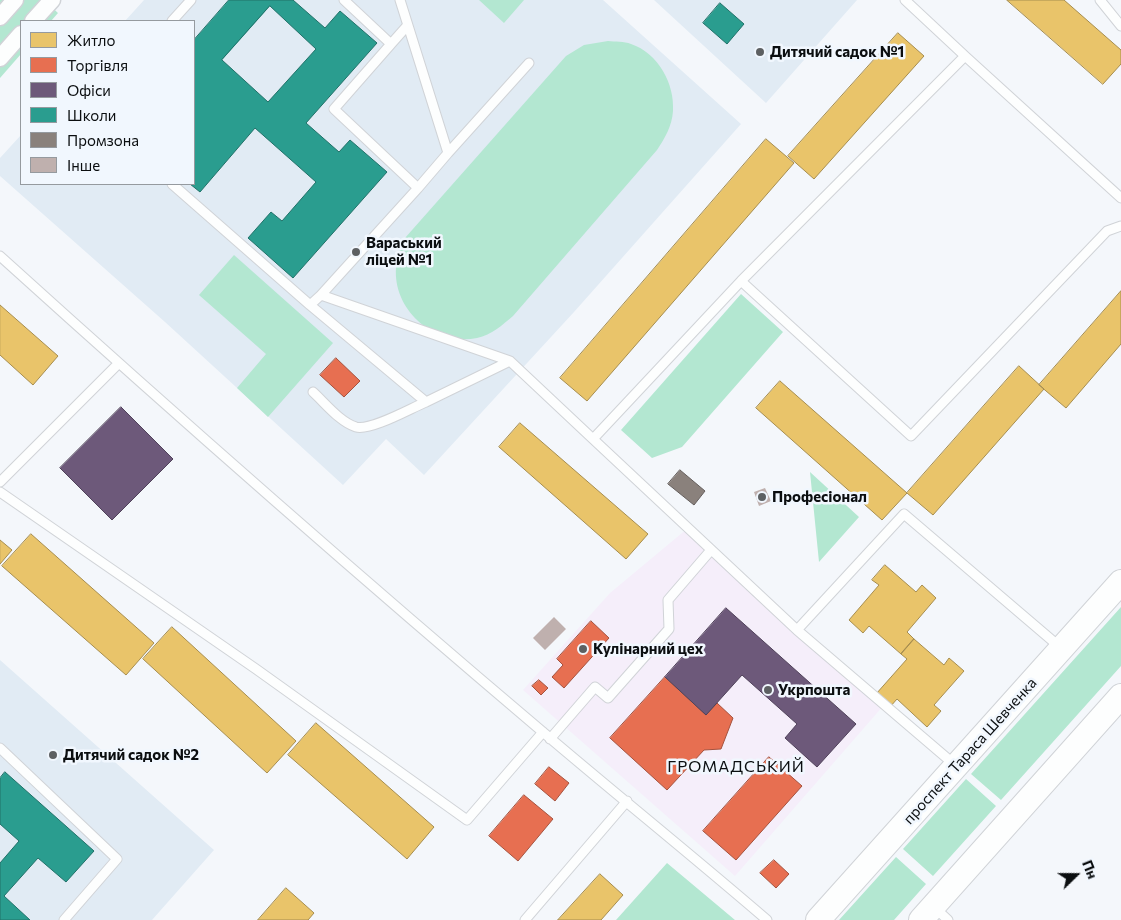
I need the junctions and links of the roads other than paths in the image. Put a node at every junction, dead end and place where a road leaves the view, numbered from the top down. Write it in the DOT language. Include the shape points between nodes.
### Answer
graph roads {
  1 [pos="15,0"];
  2 [pos="52,0"];
  3 [pos="191,0"];
  4 [pos="344,0"];
  5 [pos="400,0"];
  6 [pos="905,0"];
  7 [pos="1100,0"];
  8 [pos="0,17"];
  9 [pos="34,20"];
  10 [pos="173,20"];
  11 [pos="1120,24"];
  12 [pos="407,26"];
  13 [pos="20,35"];
  14 [pos="391,44"];
  15 [pos="965,56"];
  16 [pos="0,58"];
  17 [pos="529,63"];
  18 [pos="448,153"];
  19 [pos="173,185"];
  20 [pos="418,188"];
  21 [pos="1121,198"];
  22 [pos="1121,226"];
  23 [pos="0,256"];
  24 [pos="741,281"];
  25 [pos="321,295"];
  26 [pos="310,306"];
  27 [pos="510,361"];
  28 [pos="119,364"];
  29 [pos="314,392"];
  30 [pos="426,402"];
  31 [pos="593,439"];
  32 [pos="0,482"];
  33 [pos="0,492"];
  34 [pos="711,550"];
  35 [pos="1121,582"];
  36 [pos="797,630"];
  37 [pos="1062,648"];
  38 [pos="1121,696"];
  39 [pos="543,732"];
  40 [pos="550,739"];
  41 [pos="0,748"];
  42 [pos="956,766"];
  43 [pos="627,801"];
  44 [pos="934,915"];
  45 [pos="64,920"];
  46 [pos="525,920"];
  47 [pos="767,920"];
  48 [pos="818,920"];
  1 -- 8 [label="street"];
  2 -- 9 [label="street"];
  3 -- 10 [label="lane"];
  4 -- 14 [label="lane"];
  5 -- 12 [label="lane"];
  6 -- 15 [label="lane"];
  7 -- 11 [label="lane"];
  12 -- 14 [label="lane"];
  12 -- 18 [label="lane"];
  13 -- 16 [label="street"];
  14 -- 20 [label="lane" via="334,109"];
  15 -- 21 [label="lane"];
  15 -- 24 [label="lane"];
  17 -- 18 [label="lane"];
  18 -- 20 [label="lane"];
  19 -- 26 [label="lane"];
  20 -- 25 [label="lane"];
  22 -- 24 [label="lane" via="1107,231 911,436"];
  23 -- 28 [label="lane"];
  24 -- 31 [label="lane"];
  25 -- 26 [label="lane"];
  25 -- 27 [label="lane"];
  26 -- 30 [label="lane"];
  27 -- 30 [label="lane"];
  27 -- 31 [label="lane"];
  28 -- 32 [label="lane"];
  28 -- 39 [label="lane"];
  29 -- 30 [label="lane" via="345,421 358,427 374,424"];
  31 -- 34 [label="lane"];
  33 -- 39 [label="lane" via="248,663 467,820"];
  34 -- 36 [label="lane"];
  34 -- 40 [label="lane" via="668,600 669,629 608,698 595,686"];
  35 -- 37 [label="main road, проспект Тараса Шевченка"];
  36 -- 37 [label="lane" via="904,514"];
  36 -- 42 [label="lane"];
  37 -- 42 [label="main road, проспект Тараса Шевченка"];
  38 -- 44 [label="main road"];
  39 -- 40 [label="lane"];
  40 -- 43 [label="lane"];
  41 -- 45 [label="lane" via="117,859"];
  42 -- 48 [label="main road, проспект Тараса Шевченка"];
  43 -- 46 [label="lane"];
  43 -- 47 [label="lane"];
}
